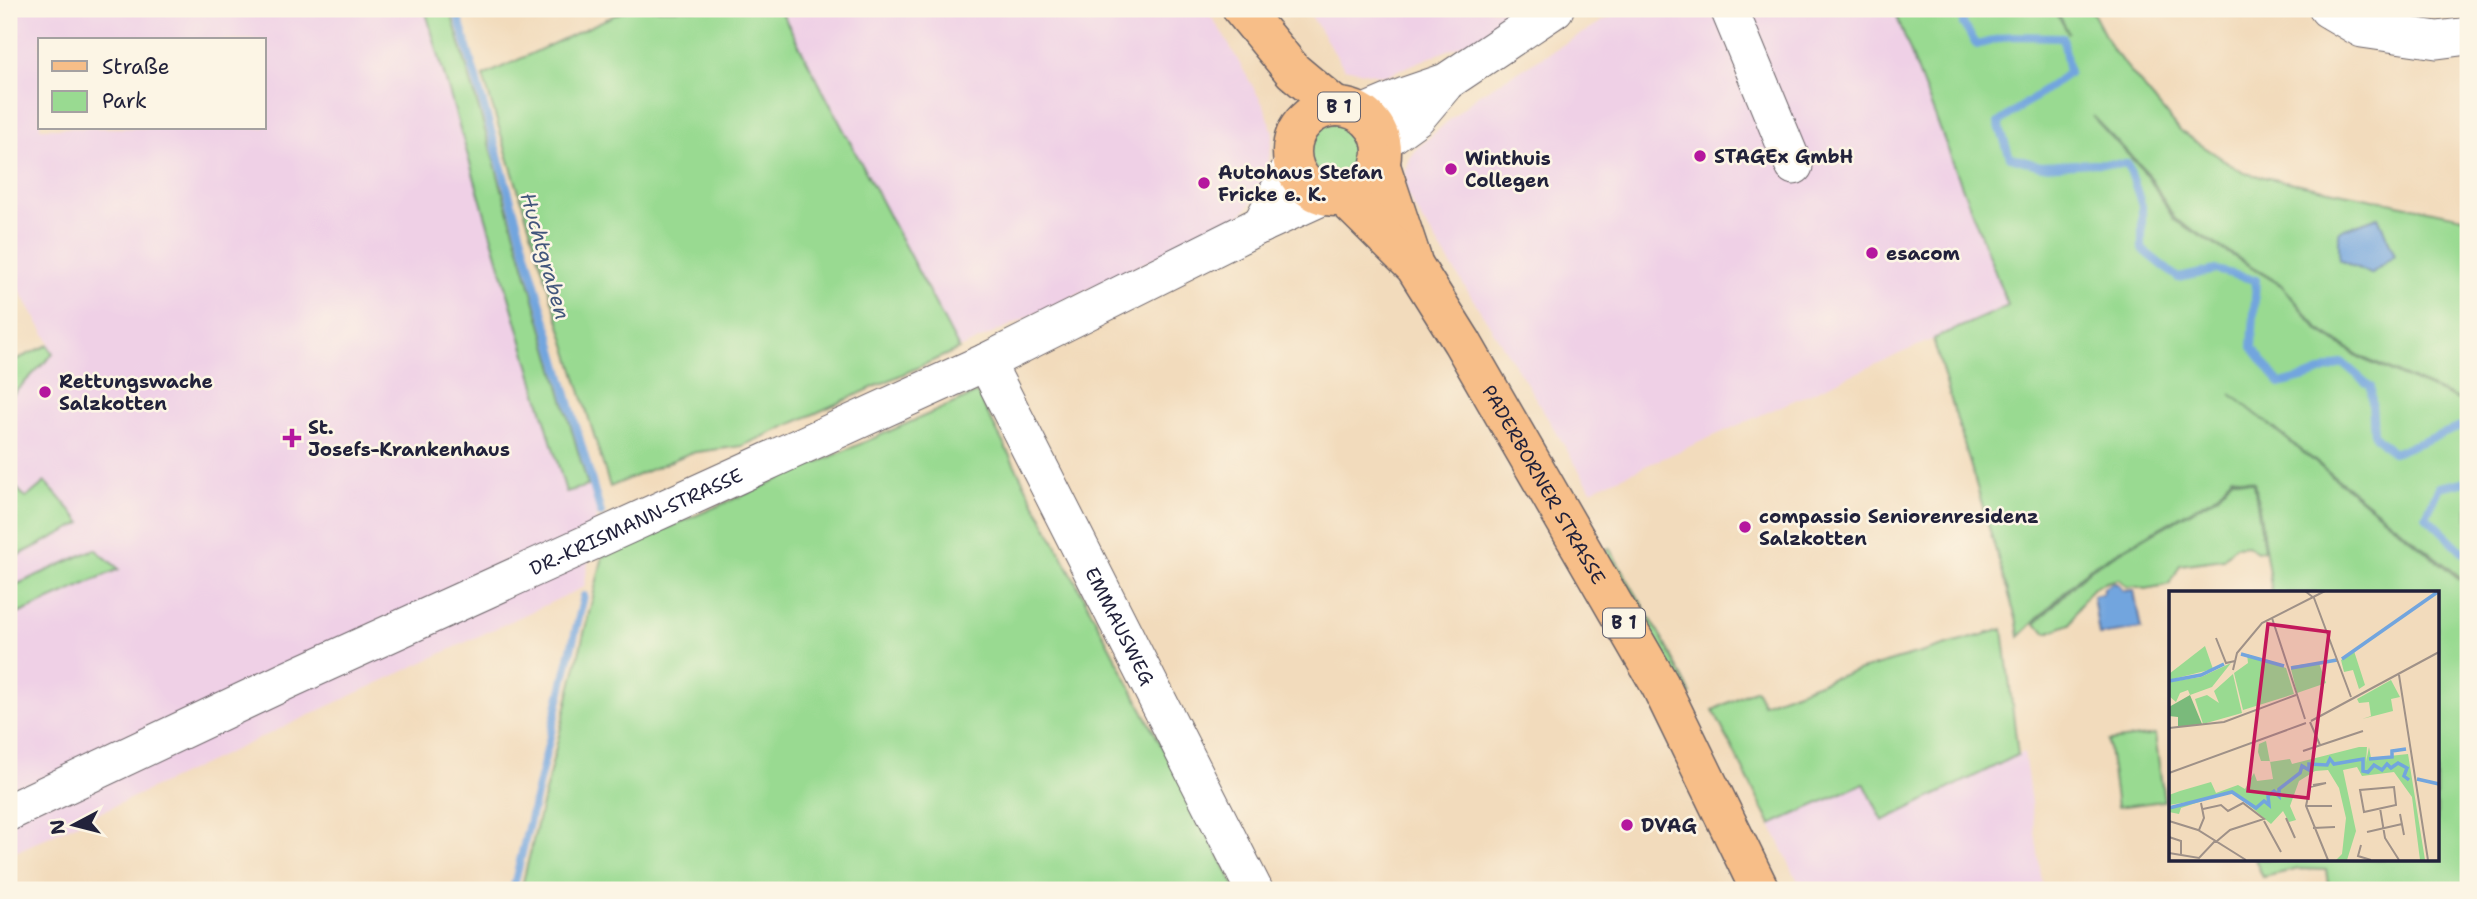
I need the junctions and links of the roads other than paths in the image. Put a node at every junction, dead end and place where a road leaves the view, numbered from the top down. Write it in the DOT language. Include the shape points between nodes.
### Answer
graph roads {
  1 [pos="1555,9"];
  2 [pos="1729,9"];
  3 [pos="2328,9"];
  4 [pos="1247,15"];
  5 [pos="2468,36"];
  6 [pos="1365,132"];
  7 [pos="1293,151"];
  8 [pos="1794,166"];
  9 [pos="1335,196"];
  10 [pos="1261,225"];
  11 [pos="1415,267"];
  12 [pos="986,362"];
  13 [pos="9,812"];
  14 [pos="1254,890"];
  15 [pos="1760,890"];
  1 -- 6 [label="street" via="1446,82 1417,117"];
  2 -- 8 [label="street"];
  3 -- 5 [label="street" via="2362,29 2437,40"];
  4 -- 6 [label="main road, PADERBORNER STRASSE / B 1" via="1293,71"];
  4 -- 7 [label="main road, PADERBORNER STRASSE / B 1" via="1279,84"];
  6 -- 7 [label="main road, B 1" via="1322,109 1300,126"];
  6 -- 9 [label="main road" via="1375,175 1356,192"];
  6 -- 11 [label="main road, PADERBORNER STRASSE / B 1"];
  7 -- 9 [label="main road, PADERBORNER STRASSE / B 1" via="1306,184"];
  7 -- 10 [label="street"];
  9 -- 10 [label="street, DR.-KRISMANN-STRASSE"];
  9 -- 11 [label="main road, PADERBORNER STRASSE / B 1"];
  10 -- 12 [label="street, DR.-KRISMANN-STRASSE"];
  11 -- 15 [label="main road, PADERBORNER STRASSE / B 1" via="1660,685"];
  12 -- 13 [label="street, DR.-KRISMANN-STRASSE"];
  12 -- 14 [label="street, EMMAUSWEG"];
}
